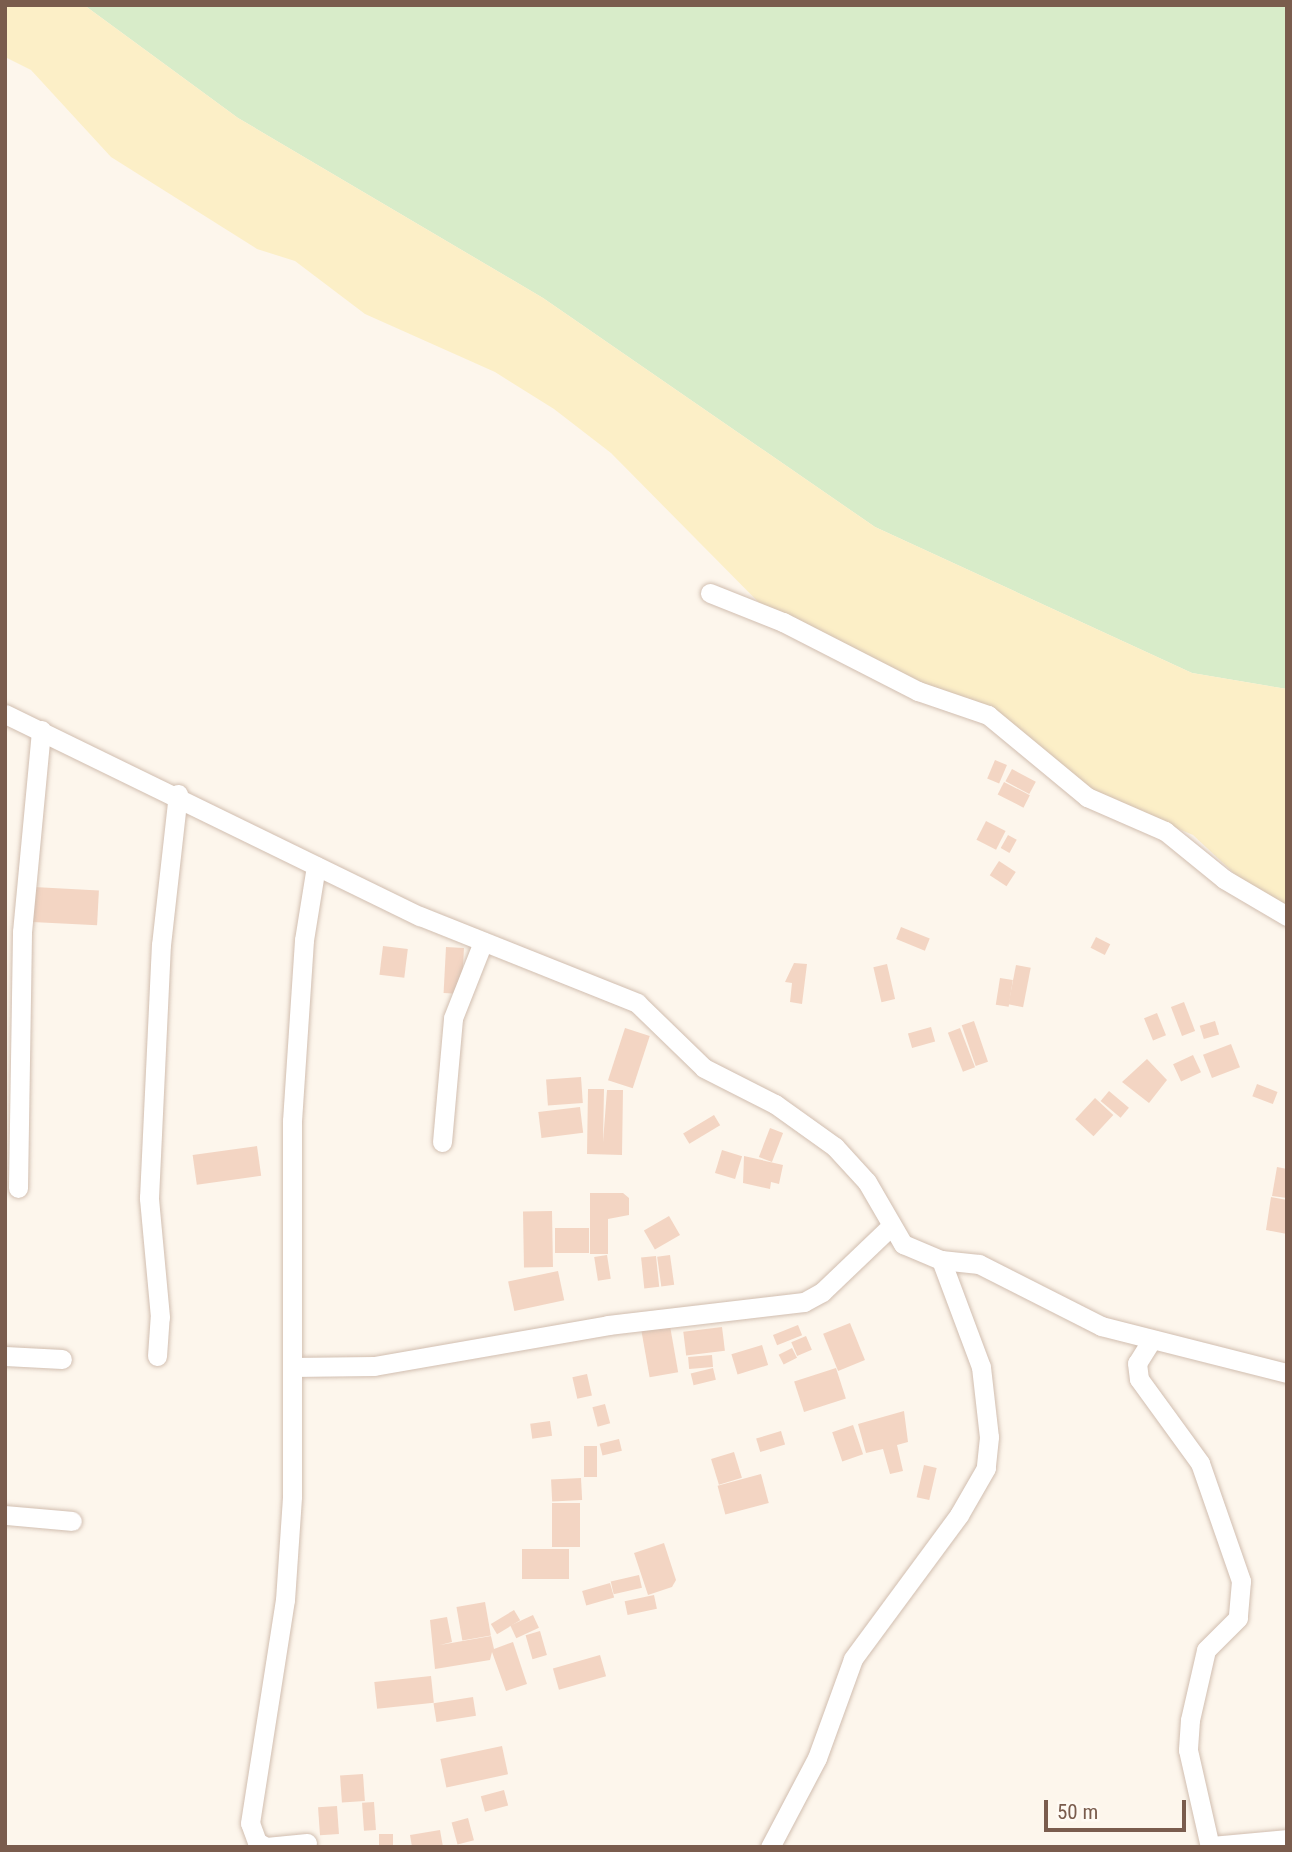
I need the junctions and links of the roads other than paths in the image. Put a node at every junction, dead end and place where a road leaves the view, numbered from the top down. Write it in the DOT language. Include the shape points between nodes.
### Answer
graph roads {
  1 [pos="710,593"];
  2 [pos="5,714"];
  3 [pos="41,730"];
  4 [pos="178,794"];
  5 [pos="316,866"];
  6 [pos="1287,916"];
  7 [pos="483,942"];
  8 [pos="442,1142"];
  9 [pos="18,1188"];
  10 [pos="891,1226"];
  11 [pos="941,1260"];
  12 [pos="1152,1341"];
  13 [pos="5,1356"];
  14 [pos="157,1356"];
  15 [pos="62,1359"];
  16 [pos="292,1367"];
  17 [pos="1287,1373"];
  18 [pos="5,1516"];
  19 [pos="72,1521"];
  20 [pos="1287,1839"];
  21 [pos="307,1843"];
  22 [pos="1210,1846"];
  23 [pos="771,1847"];
  1 -- 6 [label="street" via="783,622 918,691 988,715 1087,797 1165,831 1224,878"];
  2 -- 3 [label="street"];
  3 -- 4 [label="street"];
  3 -- 9 [label="street" via="22,932"];
  4 -- 5 [label="street"];
  4 -- 14 [label="street" via="161,945 149,1198 160,1317"];
  5 -- 7 [label="street"];
  5 -- 16 [label="street" via="304,940 293,1109"];
  7 -- 8 [label="street" via="453,1018"];
  7 -- 10 [label="street" via="539,960 645,1008 704,1068 775,1104 835,1147 867,1182"];
  10 -- 11 [label="street" via="904,1244"];
  10 -- 16 [label="street" via="822,1292 804,1302 608,1325 374,1366"];
  11 -- 12 [label="street" via="979,1264 1053,1306"];
  11 -- 23 [label="street" via="981,1367 989,1437 986,1468 958,1515 853,1659 817,1758"];
  12 -- 17 [label="street"];
  12 -- 22 [label="street" via="1137,1363 1139,1380 1200,1463 1241,1581 1238,1618 1206,1650 1190,1720 1188,1750"];
  13 -- 15 [label="street"];
  16 -- 21 [label="street" via="285,1600 250,1823 257,1842 266,1847"];
  18 -- 19 [label="street"];
  20 -- 22 [label="street"];
}
